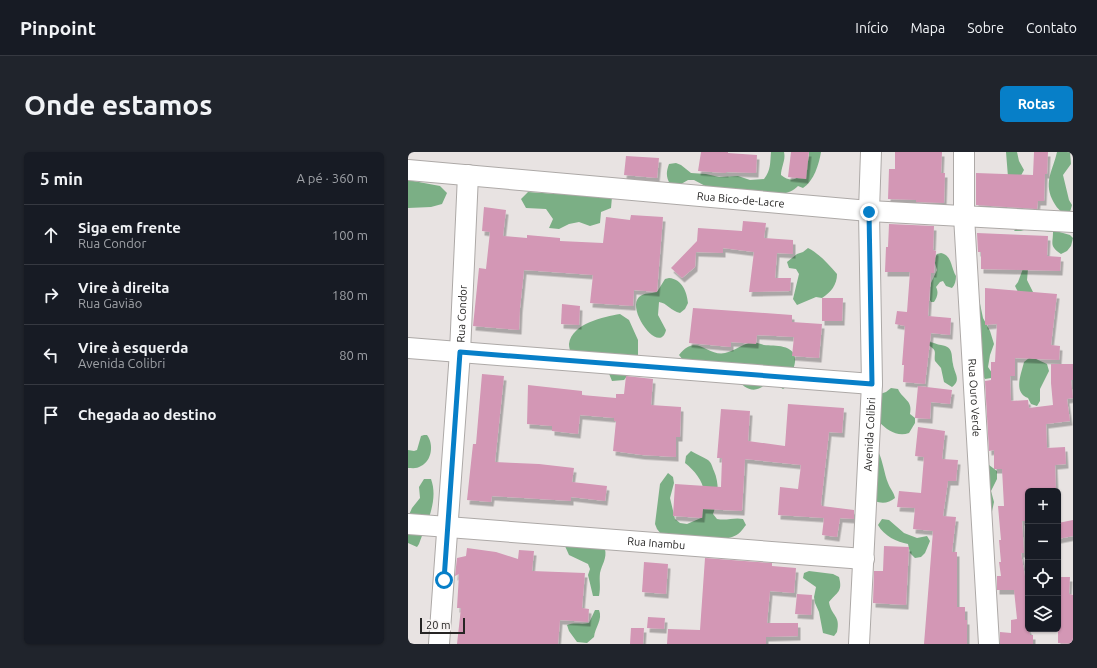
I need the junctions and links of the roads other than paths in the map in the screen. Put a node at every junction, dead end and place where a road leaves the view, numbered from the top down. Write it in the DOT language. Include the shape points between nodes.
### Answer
graph roads {
  1 [pos="871,152"];
  2 [pos="964,152"];
  3 [pos="408,170"];
  4 [pos="468,175"];
  5 [pos="869,212"];
  6 [pos="964,216"];
  7 [pos="1073,222"];
  8 [pos="408,348"];
  9 [pos="460,352"];
  10 [pos="872,384"];
  11 [pos="408,524"];
  12 [pos="448,526"];
  13 [pos="864,559"];
  14 [pos="439,644"];
  15 [pos="859,644"];
  16 [pos="989,644"];
  1 -- 5 [label="street, Avenida Colibri"];
  2 -- 6 [label="street, Rua Ouro Verde"];
  3 -- 4 [label="street, Rua Bico-de-Lacre"];
  4 -- 5 [label="street, Rua Bico-de-Lacre"];
  4 -- 9 [label="street, Rua Condor"];
  5 -- 6 [label="street, Rua Bico-de-Lacre"];
  5 -- 10 [label="street, Avenida Colibri"];
  6 -- 7 [label="street, Rua Bico-de-Lacre"];
  6 -- 16 [label="street, Rua Ouro Verde"];
  8 -- 9 [label="street"];
  9 -- 10 [label="street"];
  9 -- 12 [label="street, Rua Condor"];
  10 -- 13 [label="street, Avenida Colibri"];
  11 -- 12 [label="street, Rua Inambu"];
  12 -- 13 [label="street, Rua Inambu"];
  12 -- 14 [label="street, Rua Condor"];
  13 -- 15 [label="street, Avenida Colibri"];
}
